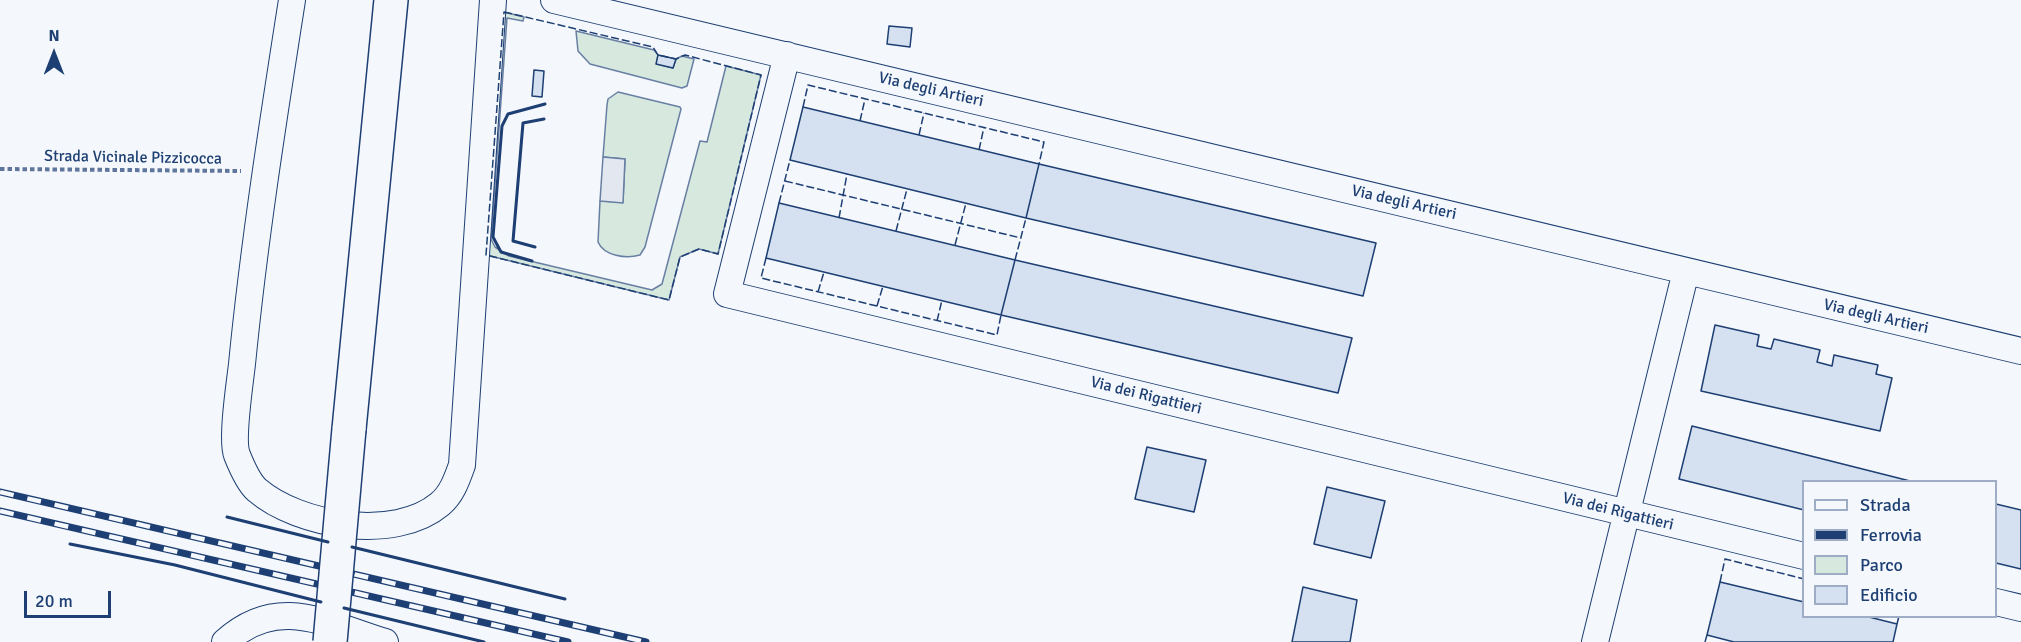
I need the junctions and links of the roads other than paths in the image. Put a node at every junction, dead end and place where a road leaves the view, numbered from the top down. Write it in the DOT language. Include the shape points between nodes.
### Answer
graph roads {
  1 [pos="292,0"];
  2 [pos="391,0"];
  3 [pos="494,0"];
  4 [pos="554,0"];
  5 [pos="787,56"];
  6 [pos="1686,271"];
  7 [pos="2021,351"];
  8 [pos="1626,514"];
  9 [pos="1802,556"];
  10 [pos="1997,602"];
  11 [pos="2021,608"];
  12 [pos="225,642"];
  13 [pos="330,642"];
  14 [pos="385,642"];
  15 [pos="1595,642"];
  1 -- 3 [label="street" via="265,172 238,395 236,453 255,488 284,509 369,526 420,515 440,503 454,486 462,465"];
  2 -- 13 [label="street, bridge"];
  4 -- 5 [label="street, Via degli Artieri"];
  5 -- 6 [label="street, Via degli Artieri"];
  5 -- 8 [label="street, Via dei Rigattieri" via="727,294"];
  6 -- 7 [label="street, Via degli Artieri"];
  6 -- 8 [label="street"];
  8 -- 9 [label="street, Via dei Rigattieri"];
  8 -- 15 [label="street"];
  10 -- 11 [label="street"];
  12 -- 14 [label="street" via="257,619 297,615"];
}
